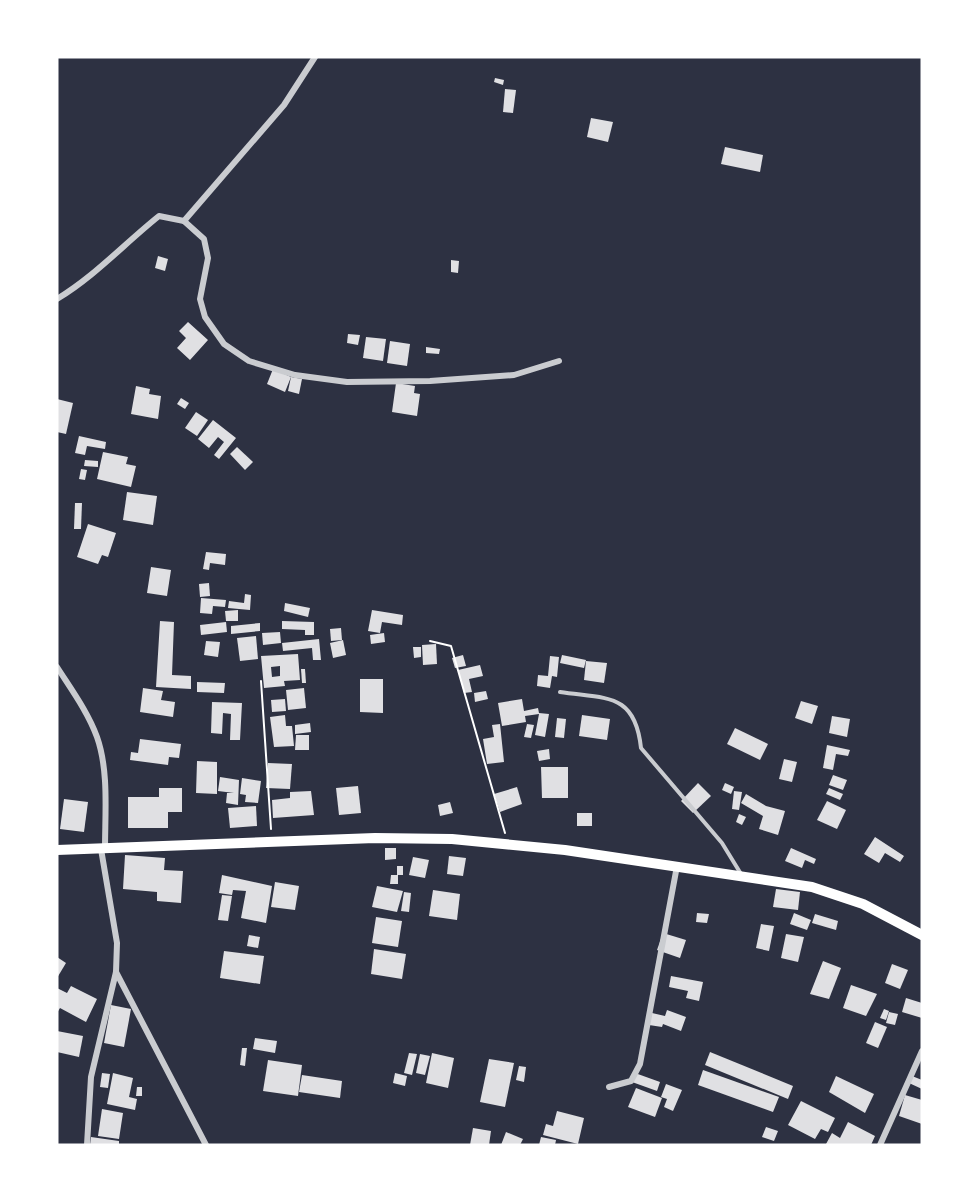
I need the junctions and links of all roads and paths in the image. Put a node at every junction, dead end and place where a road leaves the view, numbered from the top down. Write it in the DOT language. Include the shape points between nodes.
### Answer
graph roads {
  1 [pos="315,57"];
  2 [pos="184,221"];
  3 [pos="57,299"];
  4 [pos="559,361"];
  5 [pos="430,641"];
  6 [pos="57,667"];
  7 [pos="261,681"];
  8 [pos="560,692"];
  9 [pos="272,841"];
  10 [pos="508,844"];
  11 [pos="103,849"];
  12 [pos="57,850"];
  13 [pos="676,866"];
  14 [pos="742,875"];
  15 [pos="922,935"];
  16 [pos="116,972"];
  17 [pos="922,1051"];
  18 [pos="609,1087"];
  19 [pos="87,1145"];
  20 [pos="206,1145"];
  21 [pos="880,1145"];
  1 -- 2 [label="street" via="284,105"];
  2 -- 3 [label="street" via="159,216 87,281"];
  2 -- 4 [label="street" via="204,239 208,258 200,299 205,316 224,344 249,361 295,375 347,382 514,375"];
  5 -- 10 [label="path" via="451,646"];
  6 -- 11 [label="street" via="97,738 104,781"];
  7 -- 9 [label="path"];
  8 -- 14 [label="lane" via="619,701 632,712 641,748 722,843"];
  9 -- 10 [label="main road" via="386,838"];
  9 -- 11 [label="main road"];
  10 -- 13 [label="main road"];
  11 -- 12 [label="main road"];
  11 -- 16 [label="street" via="117,943"];
  13 -- 14 [label="main road"];
  13 -- 18 [label="street" via="640,1064 631,1081"];
  14 -- 15 [label="main road" via="812,887 863,904"];
  16 -- 19 [label="street" via="91,1077"];
  16 -- 20 [label="street"];
  17 -- 21 [label="street"];
}
